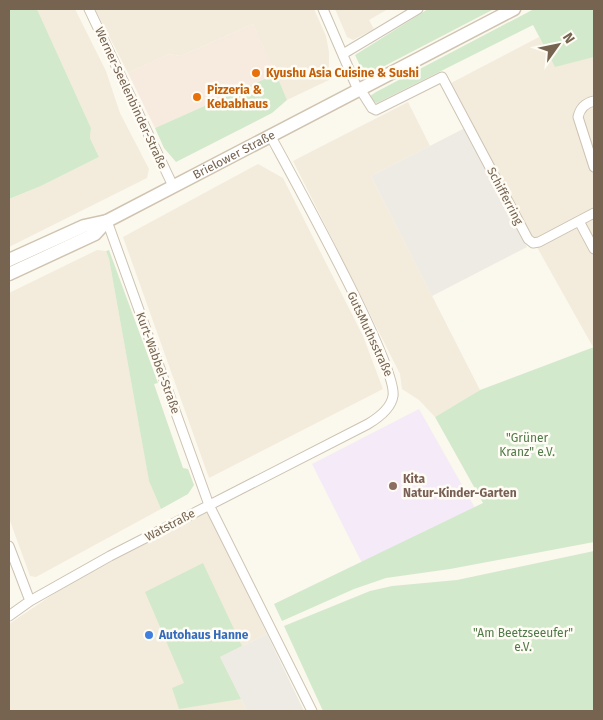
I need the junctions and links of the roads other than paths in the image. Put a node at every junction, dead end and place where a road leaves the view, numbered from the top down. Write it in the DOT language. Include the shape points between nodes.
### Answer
graph roads {
  1 [pos="89,9"];
  2 [pos="323,9"];
  3 [pos="418,9"];
  4 [pos="514,9"];
  5 [pos="343,54"];
  6 [pos="359,89"];
  7 [pos="594,101"];
  8 [pos="270,135"];
  9 [pos="594,167"];
  10 [pos="173,186"];
  11 [pos="594,213"];
  12 [pos="107,221"];
  13 [pos="579,221"];
  14 [pos="594,249"];
  15 [pos="9,260"];
  16 [pos="9,274"];
  17 [pos="210,504"];
  18 [pos="9,546"];
  19 [pos="30,601"];
  20 [pos="9,616"];
  21 [pos="312,711"];
  1 -- 10 [label="street, Werner-Seelenbinder-Straße"];
  2 -- 5 [label="street"];
  3 -- 5 [label="street"];
  4 -- 6 [label="main road, Brielower Straße"];
  5 -- 6 [label="street"];
  6 -- 8 [label="main road, Brielower Straße"];
  6 -- 13 [label="street, Schifferring" via="376,110 442,77 528,239 532,243 539,242"];
  7 -- 9 [label="street" via="579,110 578,117"];
  8 -- 10 [label="main road, Brielower Straße"];
  8 -- 17 [label="street, GutsMuthsstraße" via="371,331 391,377 393,397 385,412 368,424"];
  10 -- 12 [label="main road, Brielower Straße"];
  11 -- 13 [label="street, Schifferring"];
  12 -- 15 [label="main road, Brielower Straße" via="84,226"];
  12 -- 16 [label="main road, Brielower Straße" via="95,234"];
  12 -- 17 [label="street, Kurt-Wabbel-Straße"];
  13 -- 14 [label="street"];
  17 -- 19 [label="street, Watstraße"];
  17 -- 21 [label="street, Watstraße"];
  18 -- 19 [label="street"];
  19 -- 20 [label="street, Watstraße"];
}
